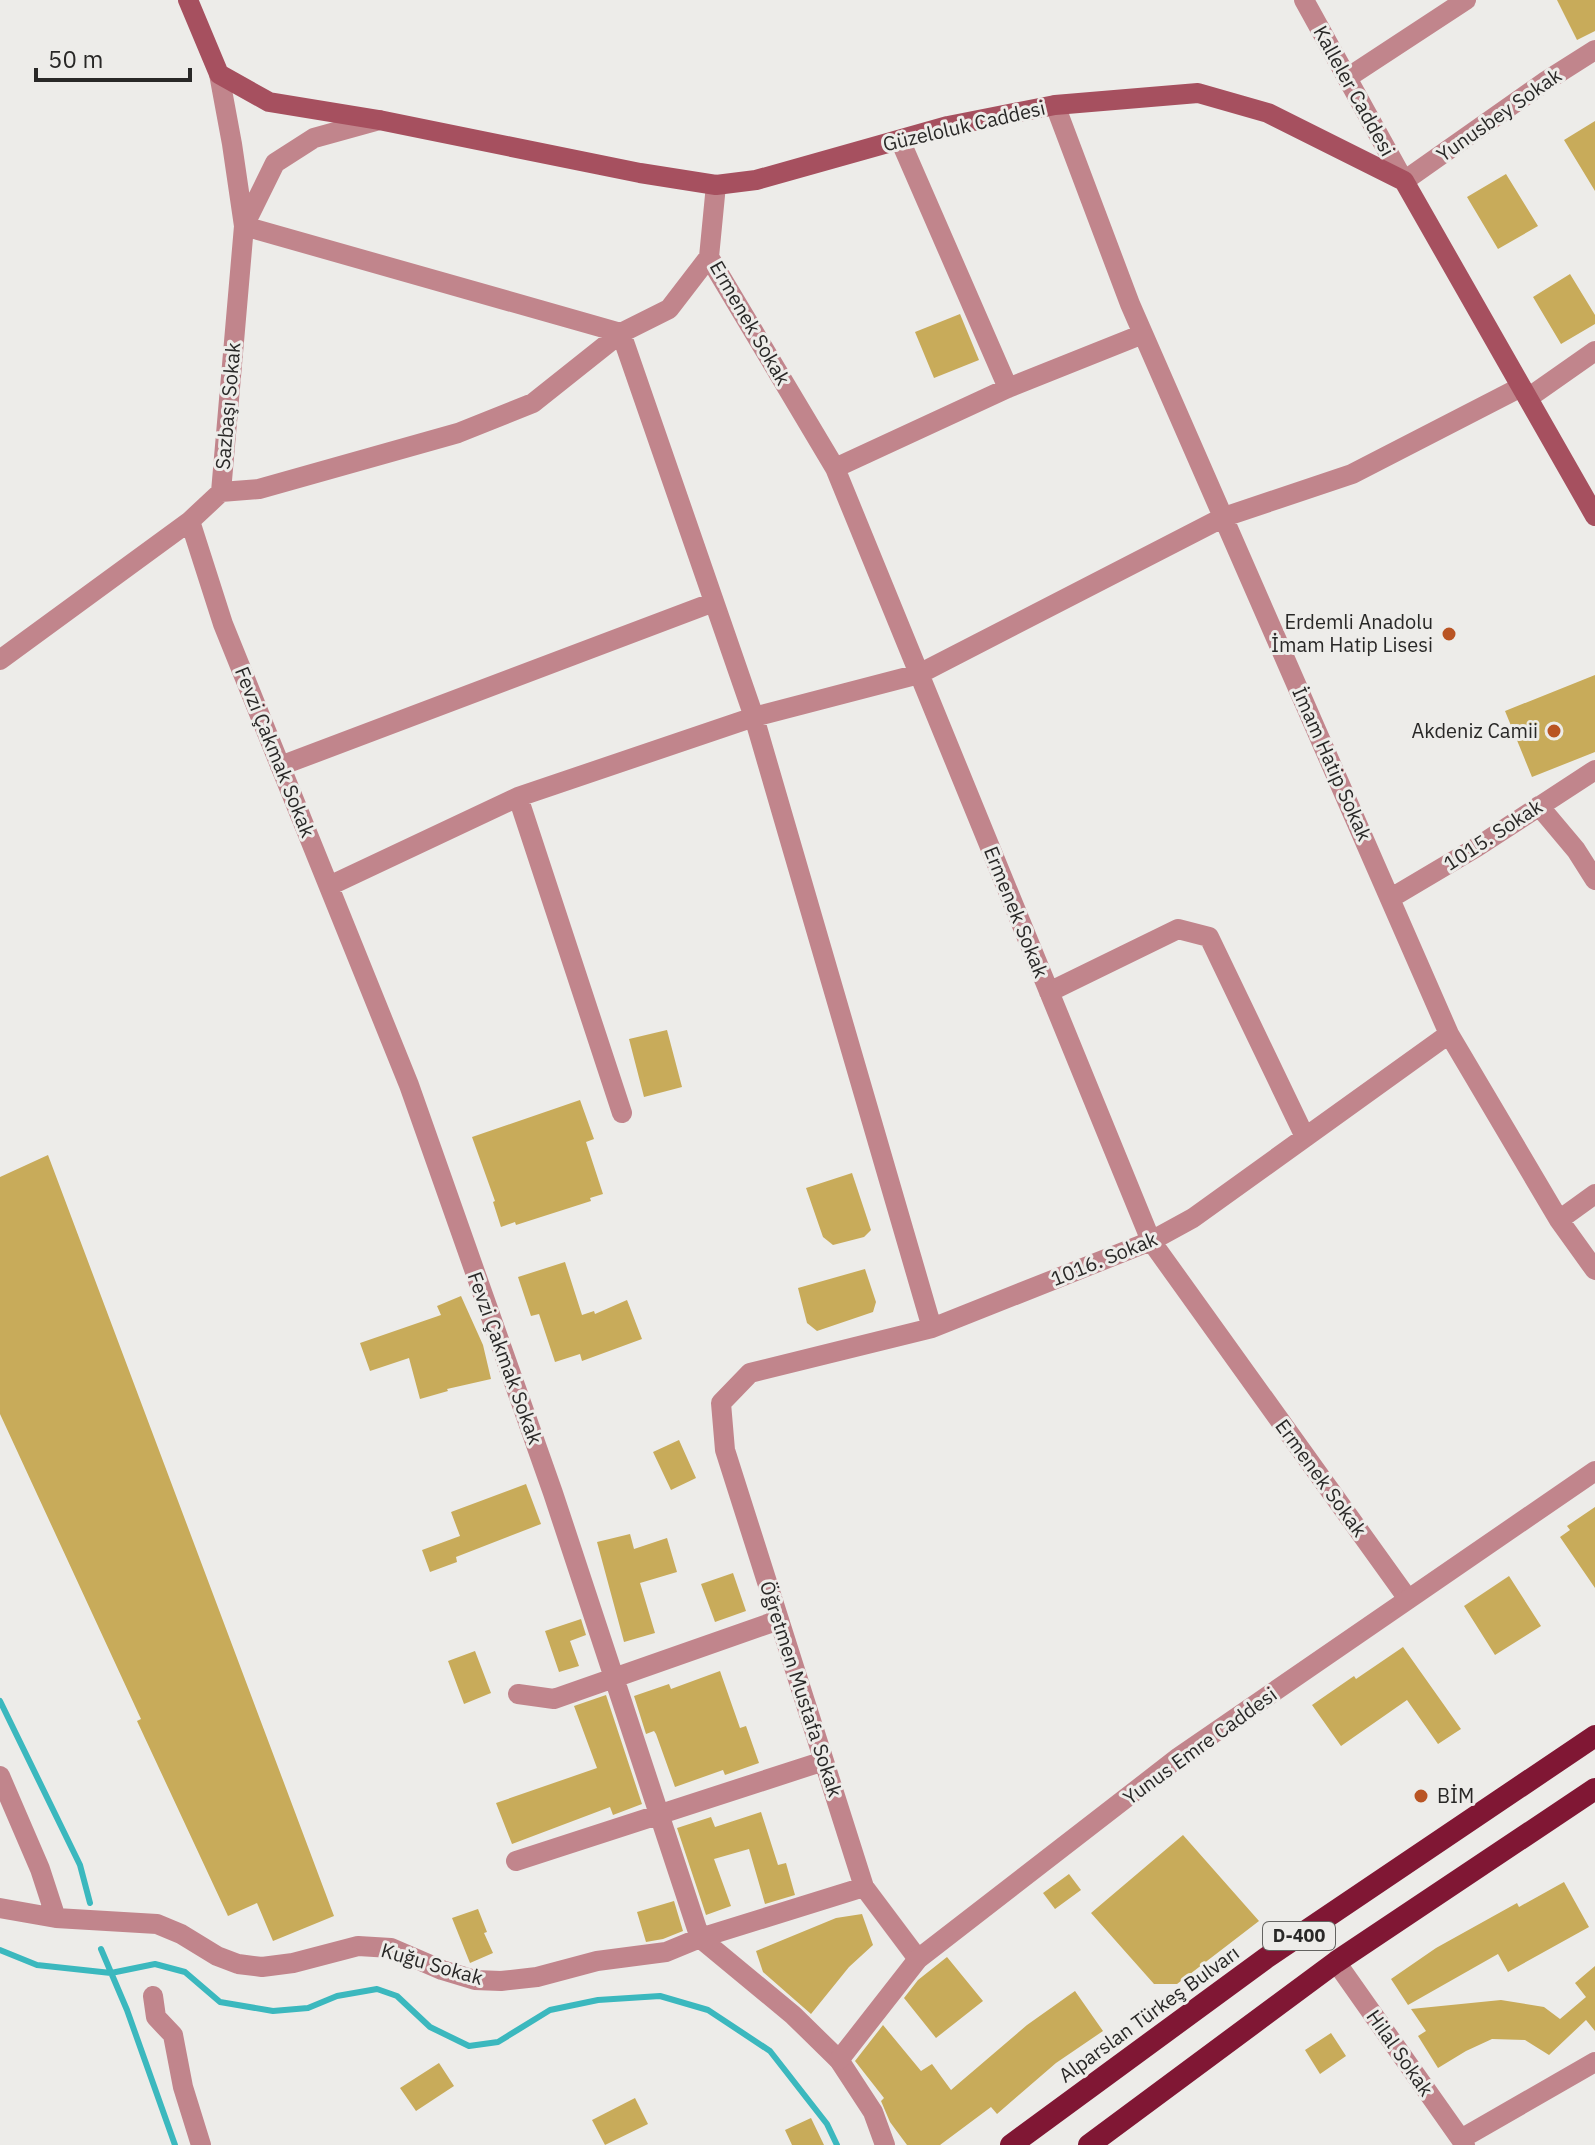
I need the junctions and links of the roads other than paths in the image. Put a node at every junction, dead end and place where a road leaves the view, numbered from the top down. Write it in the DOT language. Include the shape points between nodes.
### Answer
graph roads {
  1 [pos="188,0"];
  2 [pos="1304,0"];
  3 [pos="1466,0"];
  4 [pos="1595,50"];
  5 [pos="219,74"];
  6 [pos="1347,78"];
  7 [pos="1055,105"];
  8 [pos="379,120"];
  9 [pos="900,140"];
  10 [pos="1404,181"];
  11 [pos="716,185"];
  12 [pos="244,226"];
  13 [pos="709,257"];
  14 [pos="621,333"];
  15 [pos="1143,334"];
  16 [pos="1595,351"];
  17 [pos="1008,388"];
  18 [pos="1524,392"];
  19 [pos="835,468"];
  20 [pos="221,492"];
  21 [pos="1595,516"];
  22 [pos="1224,517"];
  23 [pos="190,521"];
  24 [pos="714,602"];
  25 [pos="0,660"];
  26 [pos="919,674"];
  27 [pos="754,717"];
  28 [pos="280,766"];
  29 [pos="1595,770"];
  30 [pos="518,797"];
  31 [pos="1539,806"];
  32 [pos="1595,880"];
  33 [pos="329,886"];
  34 [pos="1391,898"];
  35 [pos="1049,992"];
  36 [pos="1449,1034"];
  37 [pos="622,1113"];
  38 [pos="1305,1137"];
  39 [pos="1595,1194"];
  40 [pos="1559,1220"];
  41 [pos="1151,1241"];
  42 [pos="1595,1270"];
  43 [pos="932,1328"];
  44 [pos="721,1403"];
  45 [pos="1595,1471"];
  46 [pos="1408,1599"];
  47 [pos="779,1620"];
  48 [pos="614,1679"];
  49 [pos="518,1694"];
  50 [pos="1595,1736"];
  51 [pos="824,1761"];
  52 [pos="0,1776"];
  53 [pos="1595,1789"];
  54 [pos="659,1815"];
  55 [pos="516,1861"];
  56 [pos="864,1887"];
  57 [pos="0,1908"];
  58 [pos="56,1918"];
  59 [pos="700,1938"];
  60 [pos="918,1959"];
  61 [pos="1336,1962"];
  62 [pos="153,1996"];
  63 [pos="839,2060"];
  64 [pos="1595,2062"];
  65 [pos="1463,2142"];
  66 [pos="201,2145"];
  67 [pos="885,2145"];
  68 [pos="1011,2145"];
  69 [pos="1089,2145"];
  1 -- 5 [label="main road"];
  2 -- 6 [label="street, Kalleler Caddesi"];
  3 -- 6 [label="street"];
  4 -- 10 [label="street, Yunusbey Sokak"];
  5 -- 8 [label="main road, Güzeloluk Caddesi" via="269,102"];
  5 -- 12 [label="street"];
  6 -- 10 [label="street, Kalleler Caddesi"];
  7 -- 9 [label="main road, Güzeloluk Caddesi"];
  7 -- 10 [label="main road, Güzeloluk Caddesi" via="1198,93 1268,113"];
  7 -- 15 [label="street, İmam Hatip Sokak"];
  8 -- 11 [label="main road, Güzeloluk Caddesi"];
  8 -- 12 [label="street, Sazbaşı Sokak" via="314,138 275,163"];
  9 -- 11 [label="main road, Güzeloluk Caddesi" via="756,180"];
  9 -- 17 [label="street"];
  10 -- 18 [label="main road"];
  11 -- 13 [label="street, Ermenek Sokak"];
  12 -- 14 [label="street"];
  12 -- 20 [label="street, Sazbaşı Sokak"];
  13 -- 14 [label="street" via="669,309"];
  13 -- 19 [label="street, Ermenek Sokak"];
  14 -- 20 [label="street" via="533,403 458,433 259,489"];
  14 -- 24 [label="street"];
  15 -- 17 [label="street"];
  15 -- 22 [label="street, İmam Hatip Sokak"];
  16 -- 18 [label="street"];
  17 -- 19 [label="street"];
  18 -- 21 [label="main road"];
  18 -- 22 [label="street" via="1352,474"];
  19 -- 26 [label="street, Ermenek Sokak"];
  20 -- 23 [label="street, Sazbaşı Sokak"];
  22 -- 26 [label="street"];
  22 -- 34 [label="street, İmam Hatip Sokak"];
  23 -- 25 [label="street, Sazbaşı Sokak"];
  23 -- 28 [label="street, Fevzi Çakmak Sokak" via="223,624"];
  24 -- 27 [label="street"];
  24 -- 28 [label="street"];
  26 -- 27 [label="street"];
  26 -- 35 [label="street, Ermenek Sokak"];
  27 -- 30 [label="street"];
  27 -- 43 [label="street"];
  28 -- 33 [label="street, Fevzi Çakmak Sokak"];
  29 -- 31 [label="street, 1015. Sokak"];
  30 -- 33 [label="street"];
  30 -- 37 [label="street"];
  31 -- 32 [label="street"];
  31 -- 34 [label="street, 1015. Sokak"];
  33 -- 48 [label="street, Fevzi Çakmak Sokak" via="409,1085"];
  34 -- 36 [label="street, İmam Hatip Sokak"];
  35 -- 38 [label="street" via="1178,929 1209,937"];
  35 -- 41 [label="street, Ermenek Sokak"];
  36 -- 38 [label="street, 1016. Sokak"];
  36 -- 40 [label="street, İmam Hatip Sokak"];
  38 -- 41 [label="street, 1016. Sokak" via="1193,1218"];
  39 -- 40 [label="street"];
  40 -- 42 [label="street, İmam Hatip Sokak"];
  41 -- 43 [label="street, 1016. Sokak"];
  41 -- 46 [label="street, Ermenek Sokak"];
  43 -- 44 [label="street, 1016. Sokak" via="750,1373"];
  44 -- 47 [label="street, Öğretmen Mustafa Sokak" via="725,1450"];
  45 -- 46 [label="street, Yunus Emre Caddesi"];
  46 -- 60 [label="street, Yunus Emre Caddesi" via="1179,1757"];
  47 -- 48 [label="street"];
  47 -- 51 [label="street, Öğretmen Mustafa Sokak"];
  48 -- 49 [label="street" via="554,1699"];
  48 -- 54 [label="street, Fevzi Çakmak Sokak"];
  50 -- 68 [label="highway, Alparslan Türkeş Bulvarı / D-400" via="1266,1958"];
  51 -- 54 [label="street"];
  51 -- 56 [label="street, Öğretmen Mustafa Sokak"];
  52 -- 58 [label="street"];
  53 -- 61 [label="highway, D-400"];
  54 -- 55 [label="street"];
  54 -- 59 [label="street, Fevzi Çakmak Sokak"];
  56 -- 59 [label="street, Kuğu Sokak"];
  56 -- 60 [label="street, Öğretmen Mustafa Sokak"];
  57 -- 58 [label="street, Kuğu Sokak"];
  58 -- 59 [label="street, Kuğu Sokak" via="157,1924 238,1964 293,1963 369,1946 391,1948 475,1980 501,1981 666,1952"];
  59 -- 63 [label="street"];
  60 -- 63 [label="street, Yunus Emre Caddesi"];
  61 -- 65 [label="street, Hilal Sokak"];
  61 -- 69 [label="highway, D-400"];
  62 -- 66 [label="street" via="156,2017 173,2035"];
  63 -- 67 [label="street" via="873,2112"];
  64 -- 65 [label="street"];
}
